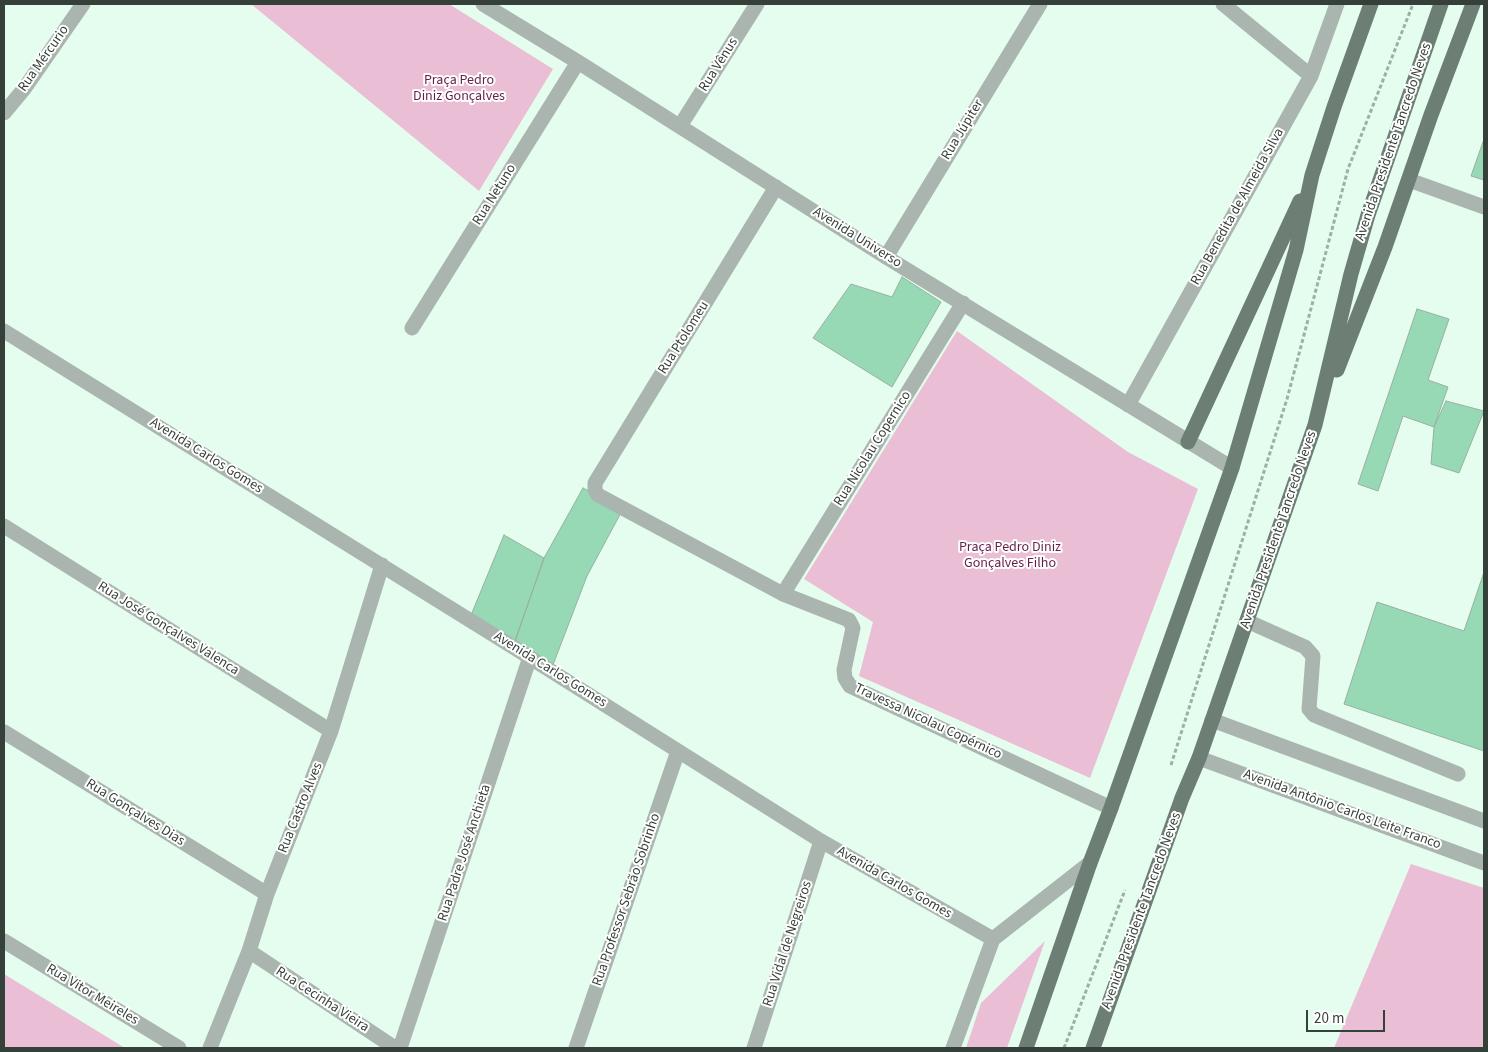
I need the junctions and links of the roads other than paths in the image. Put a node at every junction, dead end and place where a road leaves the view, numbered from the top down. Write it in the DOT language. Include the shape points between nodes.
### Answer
graph roads {
  1 [pos="83,4"];
  2 [pos="483,4"];
  3 [pos="757,4"];
  4 [pos="1040,4"];
  5 [pos="1223,4"];
  6 [pos="1337,4"];
  7 [pos="1371,4"];
  8 [pos="1441,4"];
  9 [pos="1473,4"];
  10 [pos="503,9"];
  11 [pos="578,62"];
  12 [pos="1311,76"];
  13 [pos="4,113"];
  14 [pos="680,126"];
  15 [pos="1312,175"];
  16 [pos="1409,180"];
  17 [pos="776,187"];
  18 [pos="1484,207"];
  19 [pos="886,257"];
  20 [pos="963,303"];
  21 [pos="412,328"];
  22 [pos="4,331"];
  23 [pos="1128,405"];
  24 [pos="1315,425"];
  25 [pos="1188,442"];
  26 [pos="1232,468"];
  27 [pos="595,490"];
  28 [pos="4,526"];
  29 [pos="382,565"];
  30 [pos="783,594"];
  31 [pos="1247,622"];
  32 [pos="530,657"];
  33 [pos="1212,720"];
  34 [pos="331,731"];
  35 [pos="4,732"];
  36 [pos="678,751"];
  37 [pos="1199,758"];
  38 [pos="1458,774"];
  39 [pos="1112,808"];
  40 [pos="1484,821"];
  41 [pos="821,840"];
  42 [pos="1484,862"];
  43 [pos="1090,863"];
  44 [pos="267,894"];
  45 [pos="993,939"];
  46 [pos="4,941"];
  47 [pos="249,951"];
  48 [pos="179,1048"];
  49 [pos="210,1048"];
  50 [pos="395,1048"];
  51 [pos="400,1048"];
  52 [pos="576,1048"];
  53 [pos="754,1048"];
  54 [pos="953,1048"];
  55 [pos="1026,1048"];
  56 [pos="1093,1048"];
  1 -- 13 [label="street, Rua Mércurio" via="24,90"];
  2 -- 10 [label="street, Avenida Universo"];
  3 -- 14 [label="street, Rua Vênus"];
  4 -- 19 [label="street, Rua Júpiter"];
  5 -- 12 [label="street"];
  6 -- 12 [label="street, Rua Benedita de Almeida Silva"];
  7 -- 15 [label="main road"];
  8 -- 24 [label="main road, Avenida Presidente Tancredo Neves" via="1368,215"];
  9 -- 16 [label="main road"];
  10 -- 11 [label="street, Avenida Universo"];
  11 -- 14 [label="street, Avenida Universo"];
  11 -- 21 [label="street, Rua Netuno"];
  12 -- 23 [label="street, Rua Benedita de Almeida Silva"];
  14 -- 17 [label="street, Avenida Universo"];
  15 -- 25 [label="main road"];
  15 -- 26 [label="main road" via="1296,250"];
  16 -- 18 [label="street"];
  16 -- 24 [label="main road"];
  17 -- 19 [label="street, Avenida Universo"];
  17 -- 27 [label="street, Rua Ptolomeu" via="595,482"];
  19 -- 20 [label="street, Avenida Universo"];
  20 -- 23 [label="street, Avenida Universo"];
  20 -- 30 [label="street, Rua Nicolau Copernico"];
  22 -- 29 [label="street, Avenida Carlos Gomes"];
  23 -- 25 [label="street, Avenida Universo"];
  24 -- 31 [label="main road, Avenida Presidente Tancredo Neves"];
  25 -- 26 [label="street, Avenida Universo"];
  26 -- 39 [label="main road"];
  27 -- 30 [label="street, Travessa Nicolau Copérnico" via="598,495"];
  28 -- 34 [label="street, Rua José Gonçalves Valenca"];
  29 -- 32 [label="street, Avenida Carlos Gomes"];
  29 -- 34 [label="street, Rua Castro Alves"];
  30 -- 39 [label="street, Travessa Nicolau Copérnico" via="852,624 844,670 850,686"];
  31 -- 33 [label="main road, Avenida Presidente Tancredo Neves"];
  31 -- 38 [label="street" via="1305,647 1313,656 1309,709 1314,715"];
  32 -- 36 [label="street, Avenida Carlos Gomes"];
  32 -- 51 [label="street, Rua Padre José Anchieta"];
  33 -- 37 [label="main road, Avenida Presidente Tancredo Neves"];
  33 -- 40 [label="street"];
  34 -- 44 [label="street, Rua Castro Alves"];
  35 -- 44 [label="street, Rua Gonçalves Dias"];
  36 -- 41 [label="street, Avenida Carlos Gomes"];
  36 -- 52 [label="street, Rua Professor Sebrão Sobrinho"];
  37 -- 42 [label="street, Avenida Antônio Carlos Leite Franco"];
  37 -- 56 [label="main road, Avenida Presidente Tancredo Neves"];
  39 -- 43 [label="main road"];
  41 -- 45 [label="street, Avenida Carlos Gomes"];
  41 -- 53 [label="street, Rua Vidal de Negreiros"];
  43 -- 45 [label="street"];
  43 -- 55 [label="main road"];
  44 -- 47 [label="street, Rua Castro Alves"];
  45 -- 54 [label="street"];
  46 -- 48 [label="street, Rua Vitor Meireles"];
  47 -- 49 [label="street, Rua Castro Alves"];
  47 -- 50 [label="street, Rua Cecinha Vieira"];
}
